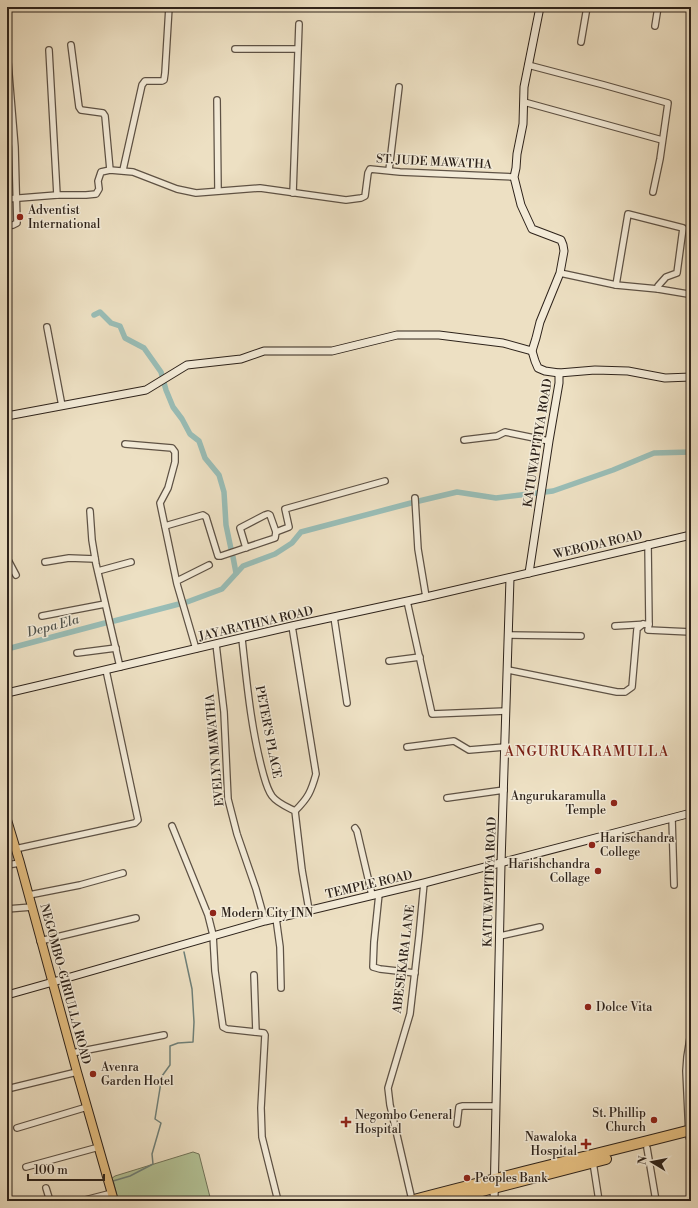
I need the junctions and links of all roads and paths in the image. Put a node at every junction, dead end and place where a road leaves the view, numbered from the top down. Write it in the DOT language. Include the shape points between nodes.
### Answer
graph roads {
  1 [pos="169,7"];
  2 [pos="540,7"];
  3 [pos="587,7"];
  4 [pos="658,7"];
  5 [pos="299,24"];
  6 [pos="655,26"];
  7 [pos="581,42"];
  8 [pos="71,45"];
  9 [pos="297,48"];
  10 [pos="235,49"];
  11 [pos="7,50"];
  12 [pos="50,50"];
  13 [pos="528,65"];
  14 [pos="399,87"];
  15 [pos="217,100"];
  16 [pos="524,102"];
  17 [pos="662,140"];
  18 [pos="110,170"];
  19 [pos="123,170"];
  20 [pos="389,170"];
  21 [pos="514,177"];
  22 [pos="218,191"];
  23 [pos="653,192"];
  24 [pos="293,193"];
  25 [pos="57,195"];
  26 [pos="16,198"];
  27 [pos="7,199"];
  28 [pos="7,226"];
  29 [pos="560,273"];
  30 [pos="616,284"];
  31 [pos="658,289"];
  32 [pos="688,294"];
  33 [pos="47,327"];
  34 [pos="532,351"];
  35 [pos="559,373"];
  36 [pos="691,377"];
  37 [pos="62,406"];
  38 [pos="7,416"];
  39 [pos="464,440"];
  40 [pos="549,440"];
  41 [pos="125,444"];
  42 [pos="384,481"];
  43 [pos="414,498"];
  44 [pos="90,511"];
  45 [pos="165,526"];
  46 [pos="276,532"];
  47 [pos="691,535"];
  48 [pos="648,544"];
  49 [pos="246,548"];
  50 [pos="7,554"];
  51 [pos="95,560"];
  52 [pos="45,562"];
  53 [pos="131,562"];
  54 [pos="210,565"];
  55 [pos="98,571"];
  56 [pos="529,573"];
  57 [pos="16,575"];
  58 [pos="510,578"];
  59 [pos="177,581"];
  60 [pos="426,597"];
  61 [pos="407,601"];
  62 [pos="105,604"];
  63 [pos="42,616"];
  64 [pos="334,617"];
  65 [pos="646,624"];
  66 [pos="292,626"];
  67 [pos="615,626"];
  68 [pos="691,632"];
  69 [pos="508,635"];
  70 [pos="581,636"];
  71 [pos="242,639"];
  72 [pos="216,644"];
  73 [pos="116,648"];
  74 [pos="196,649"];
  75 [pos="76,653"];
  76 [pos="420,657"];
  77 [pos="389,661"];
  78 [pos="120,666"];
  79 [pos="106,670"];
  80 [pos="508,670"];
  81 [pos="7,693"];
  82 [pos="347,703"];
  83 [pos="506,711"];
  84 [pos="505,746"];
  85 [pos="407,747"];
  86 [pos="504,790"];
  87 [pos="447,798"];
  88 [pos="295,811"];
  89 [pos="691,814"];
  90 [pos="672,818"];
  91 [pos="7,820"];
  92 [pos="172,826"];
  93 [pos="355,828"];
  94 [pos="15,849"];
  95 [pos="20,863"];
  96 [pos="501,864"];
  97 [pos="7,865"];
  98 [pos="124,873"];
  99 [pos="424,884"];
  100 [pos="674,885"];
  101 [pos="379,894"];
  102 [pos="29,896"];
  103 [pos="372,896"];
  104 [pos="32,907"];
  105 [pos="7,909"];
  106 [pos="309,910"];
  107 [pos="136,918"];
  108 [pos="276,918"];
  109 [pos="264,921"];
  110 [pos="540,926"];
  111 [pos="213,935"];
  112 [pos="500,936"];
  113 [pos="40,941"];
  114 [pos="415,973"];
  115 [pos="254,975"];
  116 [pos="53,982"];
  117 [pos="281,988"];
  118 [pos="7,994"];
  119 [pos="256,1032"];
  120 [pos="691,1032"];
  121 [pos="164,1035"];
  122 [pos="72,1053"];
  123 [pos="77,1072"];
  124 [pos="7,1089"];
  125 [pos="496,1106"];
  126 [pos="87,1107"];
  127 [pos="457,1124"];
  128 [pos="17,1128"];
  129 [pos="690,1134"];
  130 [pos="98,1147"];
  131 [pos="647,1148"];
  132 [pos="593,1162"];
  133 [pos="26,1167"];
  134 [pos="495,1183"];
  135 [pos="46,1188"];
  136 [pos="113,1197"];
  137 [pos="50,1201"];
  138 [pos="81,1201"];
  139 [pos="278,1201"];
  140 [pos="411,1201"];
  141 [pos="443,1201"];
  142 [pos="494,1201"];
  143 [pos="599,1201"];
  144 [pos="656,1201"];
  1 -- 19 [label="street" via="164,80 145,81 142,85"];
  2 -- 13 [label="street"];
  3 -- 7 [label="street"];
  4 -- 6 [label="street"];
  5 -- 9 [label="street"];
  8 -- 18 [label="street" via="79,107 81,110 103,112 105,116"];
  9 -- 10 [label="street"];
  9 -- 24 [label="street"];
  11 -- 26 [label="street" via="15,147"];
  12 -- 25 [label="street"];
  13 -- 16 [label="street"];
  13 -- 17 [label="street" via="668,103"];
  14 -- 20 [label="street"];
  15 -- 22 [label="street"];
  16 -- 17 [label="street"];
  16 -- 21 [label="street"];
  17 -- 23 [label="street"];
  18 -- 19 [label="street, ST. JUDE MAWATHA"];
  18 -- 25 [label="street" via="101,172 96,194"];
  19 -- 22 [label="street, ST. JUDE MAWATHA" via="177,189 196,193"];
  20 -- 21 [label="street, ST. JUDE MAWATHA"];
  20 -- 24 [label="street, ST. JUDE MAWATHA" via="370,169 365,196 360,198 346,200"];
  21 -- 29 [label="street" via="521,205 532,229 561,240 564,245"];
  22 -- 24 [label="street, ST. JUDE MAWATHA" via="260,188"];
  25 -- 26 [label="street"];
  26 -- 27 [label="street"];
  26 -- 28 [label="street" via="17,222"];
  29 -- 30 [label="street"];
  29 -- 34 [label="street" via="540,322"];
  30 -- 31 [label="street"];
  30 -- 31 [label="street" via="628,214 683,228 677,273 666,277"];
  31 -- 32 [label="street"];
  33 -- 37 [label="street"];
  34 -- 35 [label="street, KATUWAPITIYA ROAD" via="538,368 545,372"];
  34 -- 37 [label="street" via="503,343 439,335 397,335 332,351 264,351 241,359 187,365 146,390"];
  35 -- 36 [label="street" via="628,371 665,378"];
  35 -- 40 [label="street, KATUWAPITIYA ROAD"];
  37 -- 38 [label="street"];
  39 -- 40 [label="street" via="497,436 505,432"];
  40 -- 56 [label="street, KATUWAPITIYA ROAD"];
  41 -- 45 [label="street" via="172,448 175,452 168,488 160,503"];
  42 -- 46 [label="street" via="285,509 290,527"];
  43 -- 60 [label="street" via="418,549"];
  44 -- 51 [label="street"];
  45 -- 49 [label="street" via="203,515 206,517 218,556"];
  45 -- 59 [label="street"];
  46 -- 49 [label="street" via="275,538"];
  46 -- 49 [label="street" via="270,515 240,528"];
  47 -- 48 [label="street, WEBODA ROAD"];
  48 -- 56 [label="street, WEBODA ROAD"];
  48 -- 65 [label="street"];
  50 -- 57 [label="street"];
  51 -- 52 [label="street" via="69,558"];
  51 -- 55 [label="street"];
  53 -- 55 [label="street"];
  54 -- 59 [label="street"];
  55 -- 62 [label="street"];
  56 -- 58 [label="street, WEBODA ROAD"];
  58 -- 60 [label="street, JAYARATHNA ROAD"];
  58 -- 69 [label="street, KATUWAPITIYA ROAD"];
  59 -- 74 [label="street"];
  60 -- 61 [label="street, JAYARATHNA ROAD"];
  61 -- 64 [label="street, JAYARATHNA ROAD"];
  61 -- 76 [label="street"];
  62 -- 63 [label="street"];
  62 -- 73 [label="street"];
  64 -- 66 [label="street, JAYARATHNA ROAD"];
  64 -- 82 [label="street"];
  65 -- 67 [label="street"];
  65 -- 68 [label="street" via="648,630"];
  65 -- 80 [label="street" via="637,629 632,687 625,692"];
  66 -- 71 [label="street, JAYARATHNA ROAD"];
  66 -- 88 [label="street" via="316,774 306,800"];
  69 -- 70 [label="street"];
  69 -- 80 [label="street, KATUWAPITIYA ROAD"];
  71 -- 72 [label="street, JAYARATHNA ROAD"];
  71 -- 88 [label="street, PETER'S PLACE" via="259,758 272,796"];
  72 -- 74 [label="street, JAYARATHNA ROAD"];
  72 -- 109 [label="street, EVELYN MAWATHA" via="224,712 228,799"];
  73 -- 75 [label="street"];
  73 -- 78 [label="street"];
  74 -- 78 [label="street, JAYARATHNA ROAD"];
  76 -- 77 [label="street"];
  76 -- 83 [label="street" via="432,714"];
  78 -- 79 [label="street, JAYARATHNA ROAD"];
  79 -- 81 [label="street, JAYARATHNA ROAD"];
  79 -- 94 [label="street" via="138,820 135,823"];
  80 -- 83 [label="street, KATUWAPITIYA ROAD"];
  83 -- 84 [label="street, KATUWAPITIYA ROAD"];
  84 -- 85 [label="street" via="469,750 454,741"];
  84 -- 86 [label="street, KATUWAPITIYA ROAD"];
  86 -- 87 [label="street"];
  86 -- 96 [label="street, KATUWAPITIYA ROAD"];
  88 -- 106 [label="street"];
  89 -- 90 [label="street, TEMPLE ROAD"];
  90 -- 96 [label="street, TEMPLE ROAD"];
  90 -- 100 [label="street"];
  91 -- 94 [label="main road, NEGOMBO-GIRIULLA ROAD"];
  92 -- 111 [label="street" via="208,915"];
  93 -- 103 [label="street"];
  94 -- 95 [label="main road, NEGOMBO-GIRIULLA ROAD"];
  95 -- 97 [label="street"];
  95 -- 102 [label="main road, NEGOMBO-GIRIULLA ROAD"];
  96 -- 99 [label="street, TEMPLE ROAD"];
  96 -- 112 [label="street, KATUWAPITIYA ROAD"];
  98 -- 102 [label="street"];
  99 -- 101 [label="street, TEMPLE ROAD"];
  99 -- 114 [label="street, ABESEKARA LANE"];
  101 -- 103 [label="street, TEMPLE ROAD"];
  101 -- 114 [label="street" via="373,967"];
  102 -- 104 [label="main road, NEGOMBO-GIRIULLA ROAD"];
  103 -- 106 [label="street, TEMPLE ROAD"];
  104 -- 105 [label="street"];
  104 -- 113 [label="main road, NEGOMBO-GIRIULLA ROAD"];
  106 -- 108 [label="street, TEMPLE ROAD"];
  107 -- 113 [label="street"];
  108 -- 109 [label="street, TEMPLE ROAD"];
  108 -- 117 [label="street"];
  109 -- 111 [label="street, TEMPLE ROAD"];
  110 -- 112 [label="street"];
  111 -- 116 [label="street, TEMPLE ROAD"];
  111 -- 119 [label="street" via="215,972 223,1027"];
  112 -- 125 [label="street, KATUWAPITIYA ROAD"];
  113 -- 116 [label="main road, NEGOMBO-GIRIULLA ROAD"];
  114 -- 140 [label="street, ABESEKARA LANE" via="410,1014 388,1088"];
  115 -- 119 [label="street"];
  116 -- 118 [label="street, TEMPLE ROAD"];
  116 -- 122 [label="main road, NEGOMBO-GIRIULLA ROAD"];
  119 -- 139 [label="street" via="265,1035 262,1137"];
  120 -- 129 [label="street" via="686,1064"];
  121 -- 122 [label="street"];
  122 -- 123 [label="main road, NEGOMBO-GIRIULLA ROAD"];
  123 -- 124 [label="street"];
  123 -- 126 [label="main road, NEGOMBO-GIRIULLA ROAD"];
  125 -- 127 [label="street" via="459,1107"];
  125 -- 134 [label="street, KATUWAPITIYA ROAD"];
  126 -- 128 [label="street"];
  126 -- 130 [label="main road, NEGOMBO-GIRIULLA ROAD"];
  129 -- 131 [label="highway"];
  129 -- 134 [label="highway" via="646,1142"];
  130 -- 133 [label="street"];
  130 -- 136 [label="main road, NEGOMBO-GIRIULLA ROAD"];
  131 -- 132 [label="highway"];
  131 -- 144 [label="street"];
  132 -- 134 [label="highway"];
  132 -- 143 [label="street"];
  134 -- 140 [label="highway"];
  134 -- 141 [label="highway"];
  134 -- 142 [label="street, KATUWAPITIYA ROAD"];
  135 -- 137 [label="street"];
  136 -- 138 [label="street"];
}
